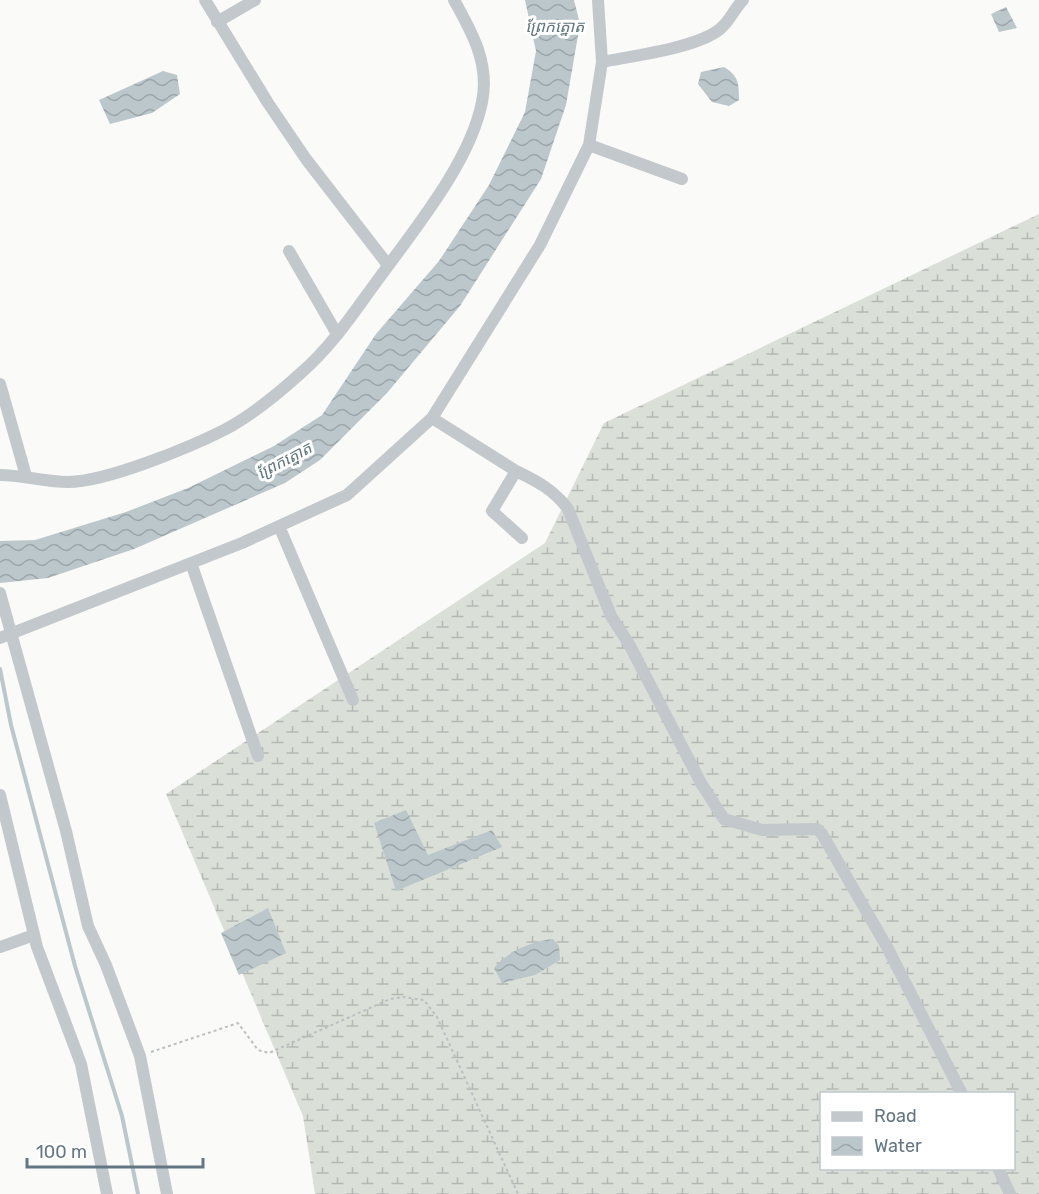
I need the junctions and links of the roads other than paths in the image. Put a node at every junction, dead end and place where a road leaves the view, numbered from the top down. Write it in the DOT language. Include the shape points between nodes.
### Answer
graph roads {
  1 [pos="205,0"];
  2 [pos="255,0"];
  3 [pos="454,0"];
  4 [pos="598,0"];
  5 [pos="743,0"];
  6 [pos="218,22"];
  7 [pos="602,62"];
  8 [pos="589,145"];
  9 [pos="682,179"];
  10 [pos="289,251"];
  11 [pos="388,266"];
  12 [pos="337,334"];
  13 [pos="0,384"];
  14 [pos="432,418"];
  15 [pos="516,471"];
  16 [pos="0,475"];
  17 [pos="26,476"];
  18 [pos="279,526"];
  19 [pos="522,538"];
  20 [pos="191,563"];
  21 [pos="0,593"];
  22 [pos="5,637"];
  23 [pos="353,700"];
  24 [pos="258,756"];
  25 [pos="0,795"];
  26 [pos="2,817"];
  27 [pos="34,935"];
  28 [pos="0,947"];
  29 [pos="961,1092"];
  30 [pos="999,1170"];
  31 [pos="107,1194"];
  32 [pos="167,1194"];
  33 [pos="1010,1194"];
  1 -- 6 [label="street"];
  2 -- 6 [label="street"];
  3 -- 11 [label="street" via="474,34 484,70 482,102 463,153"];
  4 -- 7 [label="street"];
  5 -- 7 [label="street" via="727,22 709,36"];
  6 -- 11 [label="street" via="306,159"];
  7 -- 8 [label="street"];
  8 -- 9 [label="street"];
  8 -- 14 [label="street" via="540,245"];
  10 -- 12 [label="street"];
  11 -- 12 [label="street"];
  12 -- 17 [label="street" via="303,371 228,428 104,477 68,482"];
  13 -- 17 [label="street"];
  14 -- 15 [label="street"];
  14 -- 18 [label="street" via="347,495"];
  15 -- 19 [label="street" via="492,511"];
  15 -- 29 [label="street" via="542,483 568,509 611,616 724,819 762,830 817,829 822,834 887,947"];
  16 -- 17 [label="street"];
  18 -- 20 [label="street"];
  18 -- 23 [label="street"];
  20 -- 22 [label="street"];
  20 -- 24 [label="street"];
  21 -- 22 [label="street"];
  22 -- 32 [label="street" via="66,831 88,926 140,1056"];
  25 -- 26 [label="street"];
  26 -- 27 [label="street"];
  27 -- 28 [label="street"];
  27 -- 31 [label="street" via="81,1064"];
  30 -- 33 [label="street"];
}
